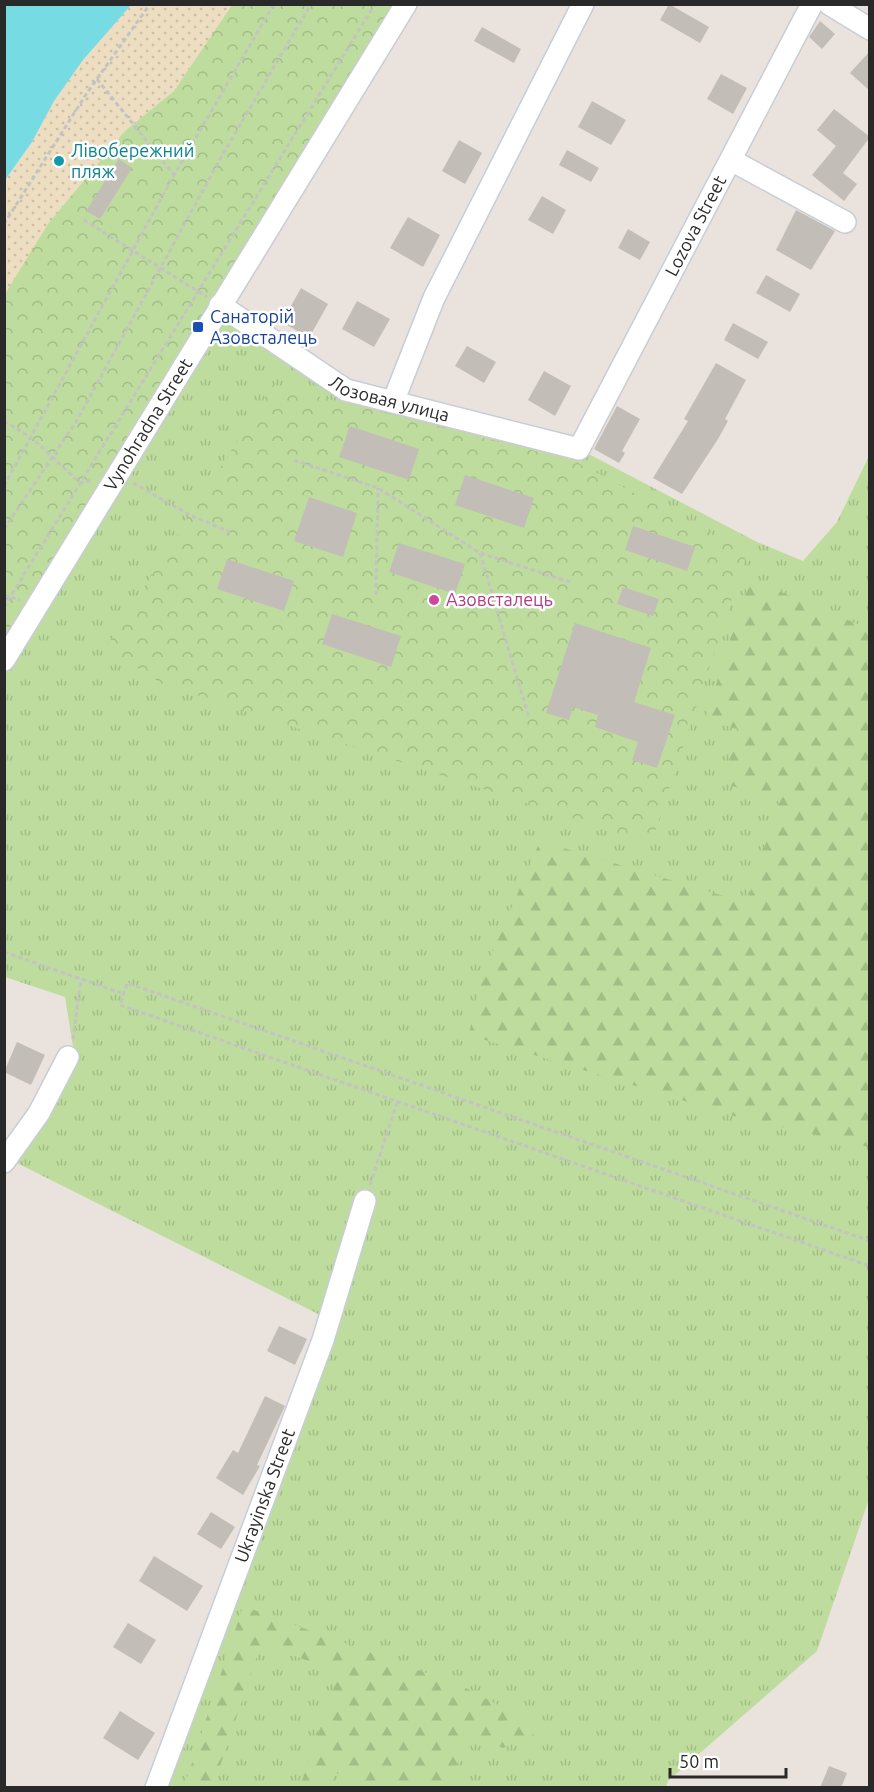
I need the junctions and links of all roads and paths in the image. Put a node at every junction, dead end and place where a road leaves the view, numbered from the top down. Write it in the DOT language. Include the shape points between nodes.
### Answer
graph roads {
  1 [pos="150,4"];
  2 [pos="274,4"];
  3 [pos="311,4"];
  4 [pos="375,4"];
  5 [pos="406,4"];
  6 [pos="583,4"];
  7 [pos="812,4"];
  8 [pos="829,4"];
  9 [pos="870,29"];
  10 [pos="97,79"];
  11 [pos="731,160"];
  12 [pos="174,175"];
  13 [pos="84,220"];
  14 [pos="845,222"];
  15 [pos="4,224"];
  16 [pos="133,253"];
  17 [pos="159,269"];
  18 [pos="198,291"];
  19 [pos="220,305"];
  20 [pos="393,402"];
  21 [pos="4,421"];
  22 [pos="32,438"];
  23 [pos="579,449"];
  24 [pos="53,458"];
  25 [pos="294,460"];
  26 [pos="118,474"];
  27 [pos="80,483"];
  28 [pos="4,486"];
  29 [pos="378,488"];
  30 [pos="4,530"];
  31 [pos="230,532"];
  32 [pos="480,553"];
  33 [pos="573,583"];
  34 [pos="376,595"];
  35 [pos="4,607"];
  36 [pos="4,660"];
  37 [pos="529,718"];
  38 [pos="4,952"];
  39 [pos="81,979"];
  40 [pos="124,994"];
  41 [pos="77,1021"];
  42 [pos="68,1057"];
  43 [pos="397,1102"];
  44 [pos="4,1162"];
  45 [pos="365,1201"];
  46 [pos="870,1241"];
  47 [pos="870,1266"];
  48 [pos="156,1788"];
  1 -- 10 [label="path"];
  2 -- 12 [label="path"];
  3 -- 17 [label="path"];
  4 -- 18 [label="path"];
  5 -- 19 [label="street, Vynohradna Street"];
  6 -- 20 [label="street" via="434,298"];
  7 -- 11 [label="street, Lozova Street"];
  8 -- 9 [label="street"];
  10 -- 12 [label="path"];
  10 -- 15 [label="path"];
  11 -- 14 [label="street"];
  11 -- 23 [label="street, Lozova Street"];
  12 -- 16 [label="path"];
  13 -- 16 [label="path"];
  16 -- 17 [label="path"];
  16 -- 22 [label="path"];
  17 -- 18 [label="path"];
  17 -- 24 [label="path"];
  18 -- 27 [label="path"];
  19 -- 20 [label="street, Лозовая улица" via="346,390"];
  19 -- 26 [label="street, Vynohradna Street"];
  20 -- 23 [label="street, Лозовая улица"];
  21 -- 22 [label="path"];
  22 -- 24 [label="path"];
  22 -- 28 [label="path"];
  24 -- 27 [label="path"];
  24 -- 30 [label="path"];
  25 -- 29 [label="path"];
  26 -- 27 [label="path"];
  26 -- 31 [label="path" via="190,515"];
  26 -- 36 [label="street, Vynohradna Street"];
  27 -- 35 [label="path"];
  29 -- 32 [label="path"];
  29 -- 34 [label="path"];
  32 -- 33 [label="path"];
  32 -- 37 [label="path"];
  38 -- 39 [label="path"];
  39 -- 40 [label="path"];
  39 -- 41 [label="path"];
  40 -- 43 [label="path" via="120,1005"];
  40 -- 46 [label="path" via="127,983"];
  42 -- 44 [label="street" via="39,1113"];
  43 -- 45 [label="path"];
  43 -- 47 [label="path"];
  45 -- 48 [label="street, Ukrayinska Street" via="323,1340"];
}
